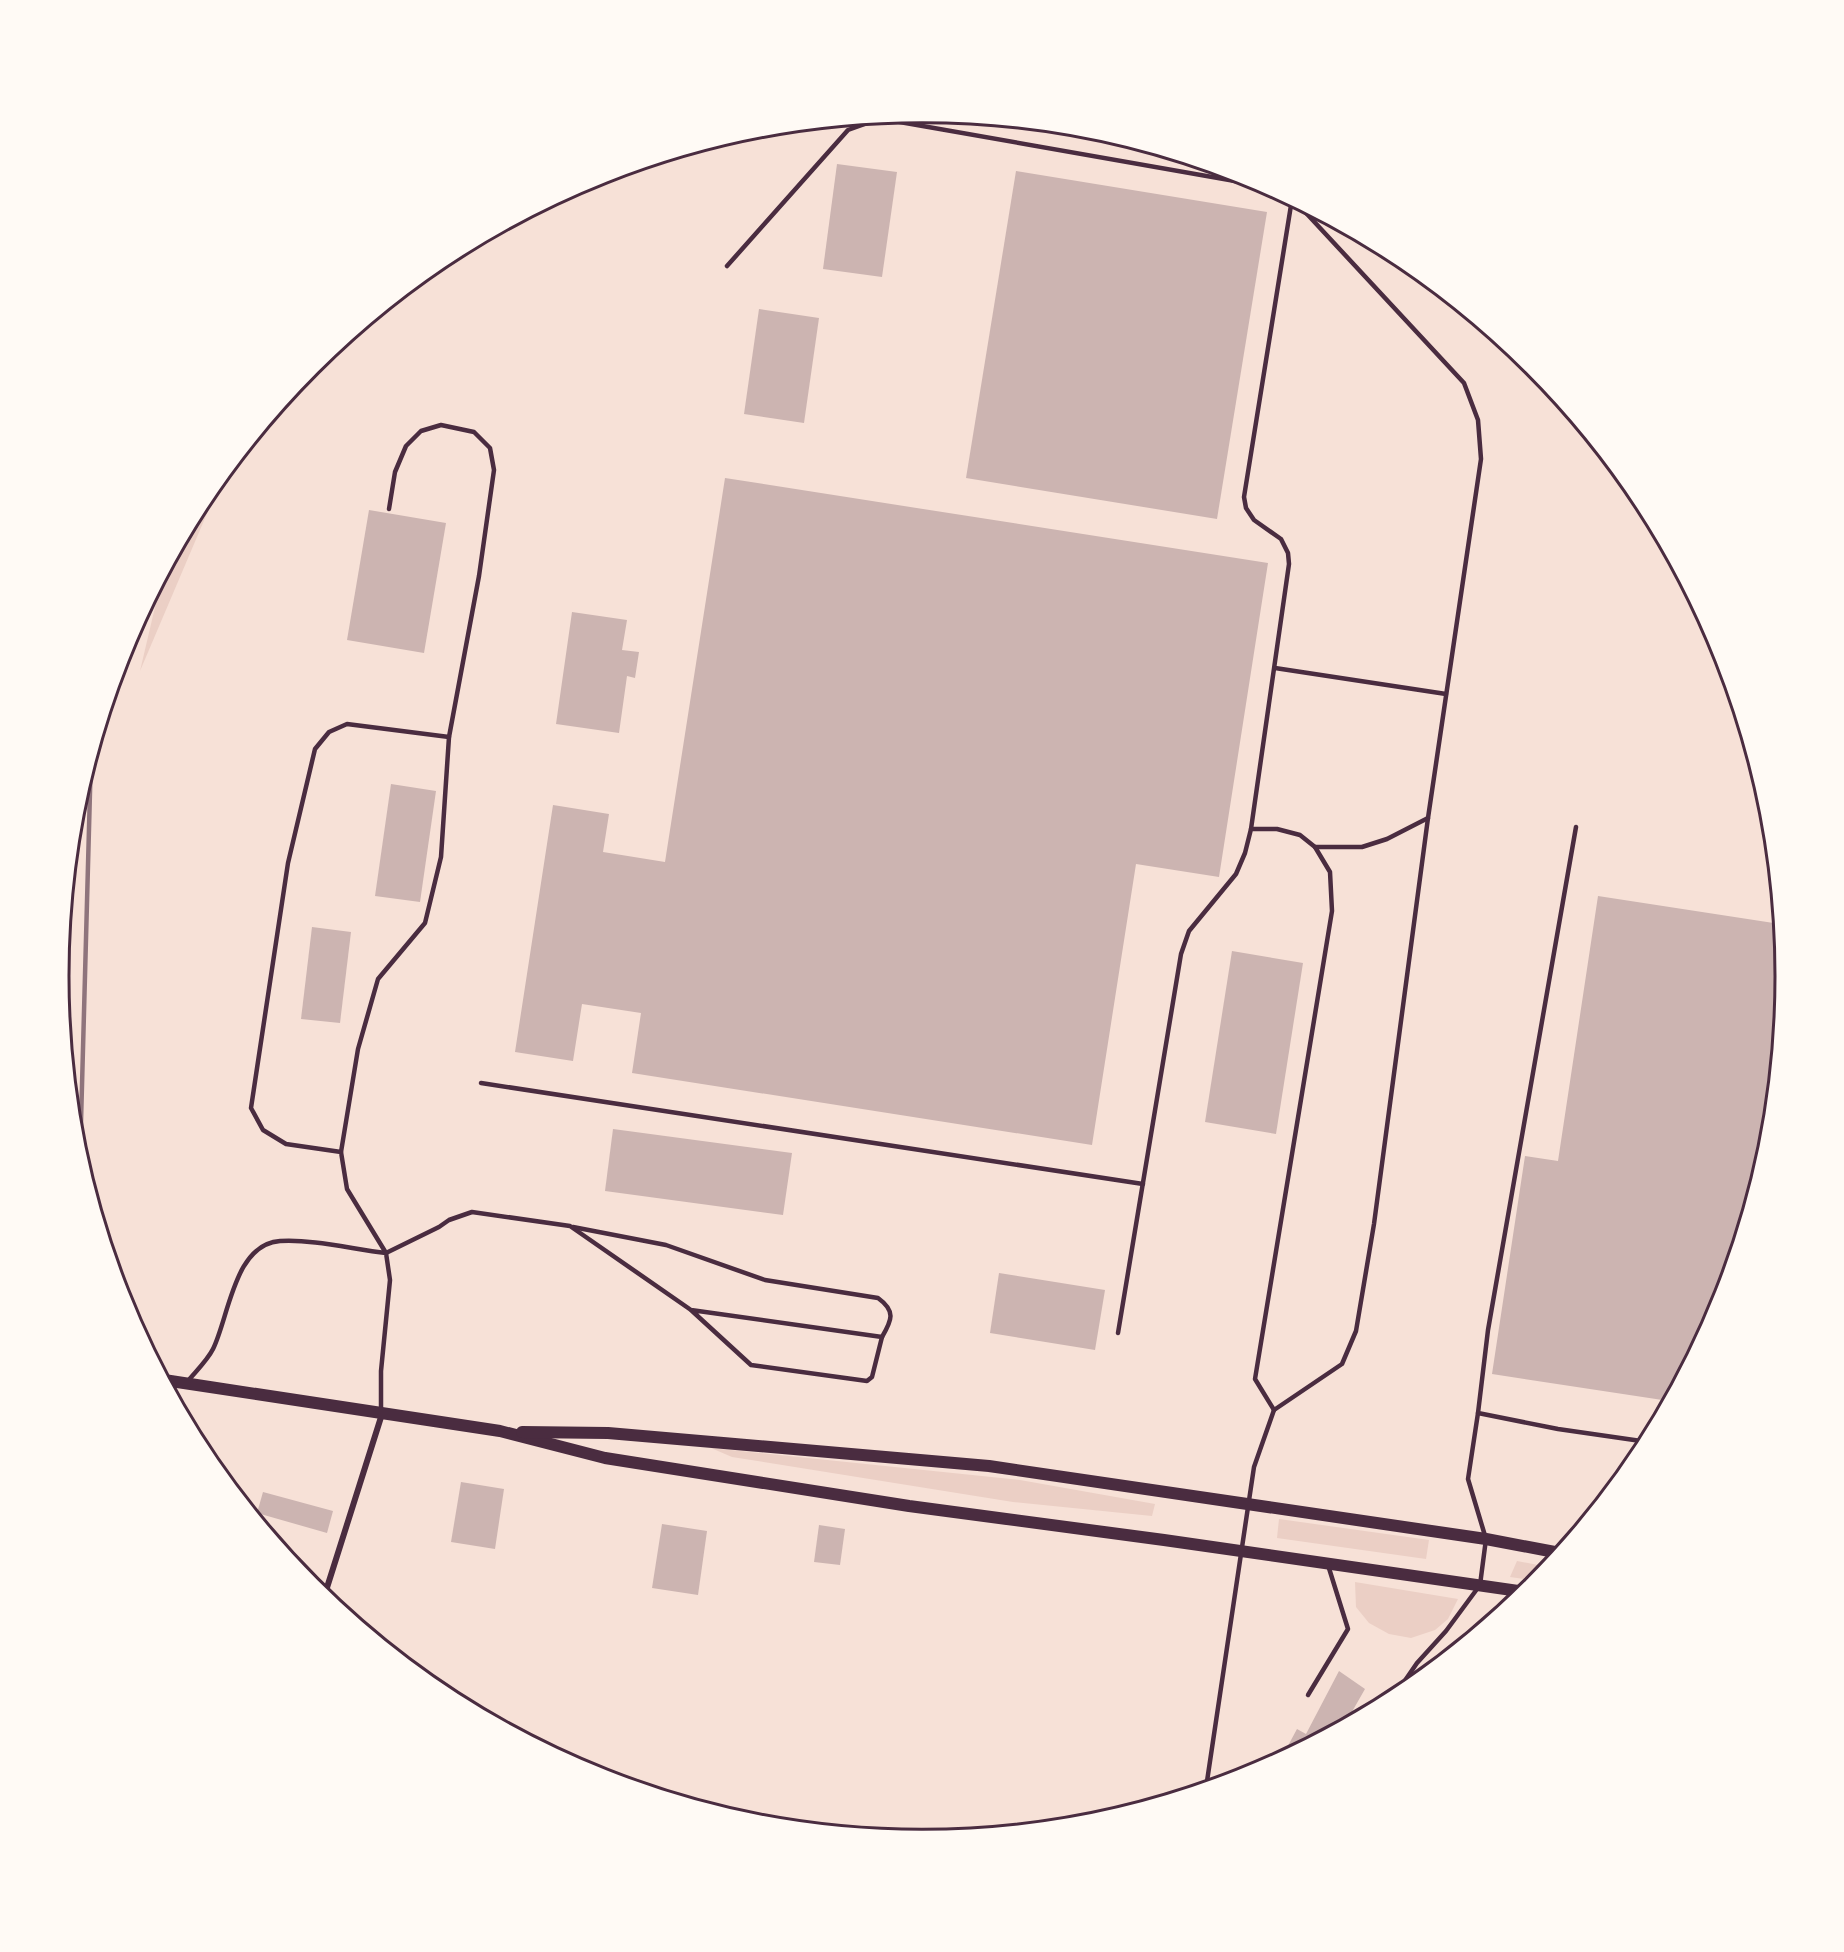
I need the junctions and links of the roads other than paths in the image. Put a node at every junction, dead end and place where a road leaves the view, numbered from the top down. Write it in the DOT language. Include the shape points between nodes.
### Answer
graph roads {
  1 [pos="908,123"];
  2 [pos="861,125"];
  3 [pos="1225,179"];
  4 [pos="1292,208"];
  5 [pos="1307,216"];
  6 [pos="727,266"];
  7 [pos="389,509"];
  8 [pos="1275,668"];
  9 [pos="1446,694"];
  10 [pos="450,737"];
  11 [pos="1428,818"];
  12 [pos="1576,827"];
  13 [pos="1251,829"];
  14 [pos="1315,847"];
  15 [pos="481,1083"];
  16 [pos="341,1152"];
  17 [pos="1143,1184"];
  18 [pos="570,1226"];
  19 [pos="386,1253"];
  20 [pos="691,1311"];
  21 [pos="1118,1333"];
  22 [pos="882,1337"];
  23 [pos="172,1382"];
  24 [pos="185,1384"];
  25 [pos="1274,1410"];
  26 [pos="1478,1413"];
  27 [pos="381,1414"];
  28 [pos="500,1431"];
  29 [pos="1637,1440"];
  30 [pos="1248,1505"];
  31 [pos="1486,1539"];
  32 [pos="1242,1551"];
  33 [pos="1551,1551"];
  34 [pos="1328,1564"];
  35 [pos="1480,1585"];
  36 [pos="327,1587"];
  37 [pos="1513,1590"];
  38 [pos="1408,1676"];
  39 [pos="1308,1695"];
  40 [pos="1207,1780"];
  1 -- 3 [label="lane"];
  2 -- 6 [label="lane" via="848,130"];
  4 -- 8 [label="lane" via="1244,497 1254,520 1281,539 1288,554"];
  5 -- 9 [label="lane" via="1464,383 1478,420 1480,459"];
  7 -- 10 [label="lane" via="395,472 406,446 421,431 441,425 474,432 490,448 494,470"];
  8 -- 9 [label="lane"];
  8 -- 13 [label="lane"];
  9 -- 11 [label="lane"];
  10 -- 16 [label="lane" via="441,857 425,923 378,979 358,1049"];
  10 -- 16 [label="lane" via="347,724 329,732 315,749 288,863 251,1108 263,1130 286,1144"];
  11 -- 14 [label="lane" via="1388,840 1362,847"];
  11 -- 25 [label="lane" via="1376,1212 1356,1331 1342,1364"];
  12 -- 26 [label="lane" via="1490,1319"];
  13 -- 14 [label="lane" via="1277,829 1300,835"];
  13 -- 17 [label="lane" via="1236,874 1189,931 1181,954"];
  14 -- 25 [label="lane" via="1330,872 1332,910 1255,1379"];
  15 -- 17 [label="lane"];
  16 -- 19 [label="lane" via="347,1189"];
  17 -- 21 [label="lane"];
  18 -- 19 [label="lane" via="472,1212"];
  18 -- 20 [label="lane"];
  18 -- 22 [label="lane" via="666,1245 765,1280 878,1298 891,1317"];
  19 -- 24 [label="lane" via="277,1241 260,1248 240,1272 212,1350"];
  19 -- 27 [label="lane" via="390,1280"];
  20 -- 22 [label="lane"];
  20 -- 22 [label="lane" via="751,1365 863,1382 872,1377"];
  23 -- 24 [label="main road"];
  24 -- 27 [label="main road"];
  25 -- 30 [label="lane" via="1254,1467"];
  26 -- 29 [label="lane"];
  26 -- 31 [label="lane" via="1468,1479"];
  27 -- 28 [label="main road"];
  27 -- 36 [label="street"];
  28 -- 30 [label="main road" via="608,1433 989,1466"];
  28 -- 32 [label="main road" via="605,1458 909,1506"];
  30 -- 31 [label="main road"];
  30 -- 32 [label="lane"];
  31 -- 33 [label="main road"];
  31 -- 35 [label="lane"];
  32 -- 34 [label="main road"];
  32 -- 40 [label="lane"];
  34 -- 35 [label="main road"];
  34 -- 39 [label="lane" via="1348,1629"];
  35 -- 37 [label="main road"];
  35 -- 38 [label="lane"];
}
